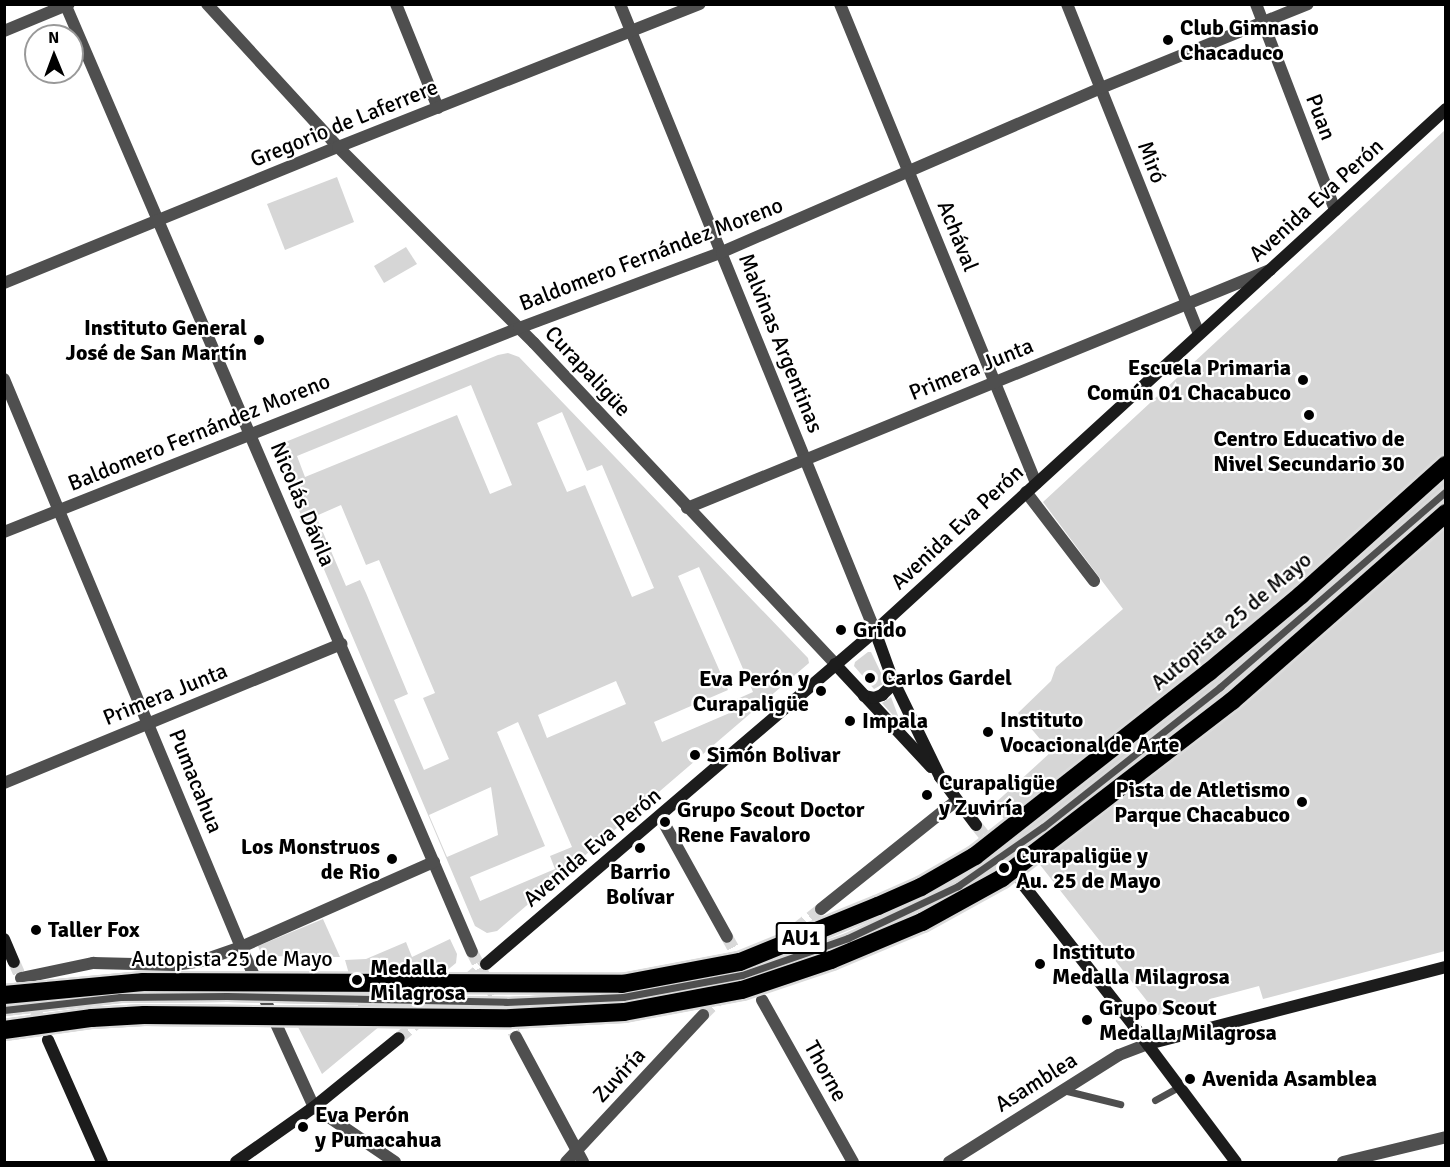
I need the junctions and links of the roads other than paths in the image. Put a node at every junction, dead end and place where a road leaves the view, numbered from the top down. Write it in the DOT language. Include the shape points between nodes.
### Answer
graph roads {
  1 [pos="207,4"];
  2 [pos="396,4"];
  3 [pos="620,4"];
  4 [pos="700,4"];
  5 [pos="840,4"];
  6 [pos="1067,4"];
  7 [pos="1256,4"];
  8 [pos="1308,4"];
  9 [pos="68,5"];
  10 [pos="1262,23"];
  11 [pos="4,31"];
  12 [pos="631,33"];
  13 [pos="1101,87"];
  14 [pos="438,108"];
  15 [pos="1446,109"];
  16 [pos="338,147"];
  17 [pos="910,170"];
  18 [pos="1335,210"];
  19 [pos="158,220"];
  20 [pos="722,252"];
  21 [pos="1271,269"];
  22 [pos="4,283"];
  23 [pos="1185,305"];
  24 [pos="519,328"];
  25 [pos="1199,334"];
  26 [pos="4,379"];
  27 [pos="993,383"];
  28 [pos="250,434"];
  29 [pos="805,460"];
  30 [pos="1446,465"];
  31 [pos="1036,483"];
  32 [pos="1446,491"];
  33 [pos="1026,492"];
  34 [pos="687,508"];
  35 [pos="59,510"];
  36 [pos="1446,513"];
  37 [pos="4,531"];
  38 [pos="1095,581"];
  39 [pos="875,631"];
  40 [pos="341,644"];
  41 [pos="836,664"];
  42 [pos="892,678"];
  43 [pos="864,696"];
  44 [pos="150,723"];
  45 [pos="940,777"];
  46 [pos="4,783"];
  47 [pos="957,800"];
  48 [pos="660,816"];
  49 [pos="976,825"];
  50 [pos="434,862"];
  51 [pos="1021,882"];
  52 [pos="820,909"];
  53 [pos="727,937"];
  54 [pos="4,939"];
  55 [pos="241,947"];
  56 [pos="472,952"];
  57 [pos="9,963"];
  58 [pos="486,964"];
  59 [pos="1446,968"];
  60 [pos="21,978"];
  61 [pos="4,996"];
  62 [pos="762,1000"];
  63 [pos="4,1010"];
  64 [pos="703,1015"];
  65 [pos="4,1030"];
  66 [pos="516,1037"];
  67 [pos="399,1038"];
  68 [pos="48,1040"];
  69 [pos="1148,1044"];
  70 [pos="1180,1086"];
  71 [pos="1063,1090"];
  72 [pos="1155,1100"];
  73 [pos="1120,1104"];
  74 [pos="314,1107"];
  75 [pos="1446,1137"];
  76 [pos="580,1157"];
  77 [pos="102,1162"];
  78 [pos="236,1162"];
  79 [pos="395,1162"];
  80 [pos="566,1162"];
  81 [pos="853,1162"];
  82 [pos="949,1162"];
  83 [pos="1236,1162"];
  84 [pos="1343,1162"];
  1 -- 16 [label="street, Curapaligüe"];
  2 -- 14 [label="street"];
  3 -- 12 [label="street, Malvinas Argentinas"];
  4 -- 12 [label="street, Gregorio de Laferrere"];
  5 -- 17 [label="street, Achával"];
  6 -- 13 [label="street, Miró"];
  7 -- 10 [label="street, Puan"];
  8 -- 10 [label="street, Baldomero Fernández Moreno"];
  9 -- 11 [label="street"];
  9 -- 19 [label="street, Nicolás Dávila"];
  10 -- 13 [label="street, Baldomero Fernández Moreno"];
  10 -- 18 [label="street, Puan"];
  12 -- 14 [label="street, Gregorio de Laferrere"];
  12 -- 20 [label="street, Malvinas Argentinas"];
  13 -- 17 [label="street, Baldomero Fernández Moreno"];
  13 -- 23 [label="street, Miró"];
  14 -- 16 [label="street, Gregorio de Laferrere"];
  15 -- 18 [label="main road, Avenida Eva Perón"];
  16 -- 19 [label="street, Gregorio de Laferrere"];
  16 -- 24 [label="street, Curapaligüe"];
  17 -- 20 [label="street, Baldomero Fernández Moreno"];
  17 -- 27 [label="street, Achával"];
  18 -- 21 [label="main road, Avenida Eva Perón"];
  19 -- 22 [label="street, Gregorio de Laferrere"];
  19 -- 28 [label="street, Nicolás Dávila"];
  20 -- 24 [label="street, Baldomero Fernández Moreno"];
  20 -- 29 [label="street, Malvinas Argentinas"];
  21 -- 23 [label="street, Primera Junta"];
  21 -- 25 [label="main road, Avenida Eva Perón"];
  23 -- 25 [label="street, Miró"];
  23 -- 27 [label="street, Primera Junta"];
  24 -- 28 [label="street, Baldomero Fernández Moreno"];
  24 -- 34 [label="street, Curapaligüe"];
  25 -- 31 [label="main road, Avenida Eva Perón"];
  26 -- 35 [label="street, Pumacahua"];
  27 -- 29 [label="street, Primera Junta"];
  27 -- 31 [label="street, Achával"];
  28 -- 35 [label="street, Baldomero Fernández Moreno"];
  28 -- 40 [label="street, Nicolás Dávila"];
  29 -- 34 [label="street, Primera Junta"];
  29 -- 39 [label="street, Malvinas Argentinas"];
  30 -- 61 [label="highway, Autopista 25 de Mayo / AU1, bridge" via="1209,672 975,856 921,887 740,962 622,984 143,982"];
  31 -- 33 [label="main road, Avenida Eva Perón"];
  32 -- 63 [label="lane, bridge" via="1220,687 1043,827 958,886 848,938 742,975 623,997 506,1002 120,997"];
  33 -- 38 [label="street"];
  33 -- 39 [label="main road, Avenida Eva Perón"];
  34 -- 41 [label="street, Curapaligüe"];
  35 -- 37 [label="street, Baldomero Fernández Moreno"];
  35 -- 44 [label="street, Pumacahua"];
  36 -- 65 [label="highway, AU1, bridge" via="1232,701 1002,878 922,922 831,960 742,990 624,1012 511,1018 144,1015"];
  39 -- 41 [label="main road, Avenida Eva Perón"];
  39 -- 42 [label="main road"];
  40 -- 44 [label="street, Primera Junta"];
  40 -- 50 [label="street, Nicolás Dávila"];
  41 -- 43 [label="main road"];
  41 -- 48 [label="main road, Avenida Eva Perón"];
  42 -- 43 [label="main road" via="882,695"];
  42 -- 45 [label="main road"];
  43 -- 45 [label="main road"];
  44 -- 46 [label="street, Primera Junta"];
  44 -- 55 [label="street, Pumacahua"];
  45 -- 47 [label="main road"];
  47 -- 49 [label="main road"];
  47 -- 52 [label="street"];
  48 -- 53 [label="street"];
  48 -- 58 [label="main road, Avenida Eva Perón"];
  50 -- 55 [label="street"];
  50 -- 56 [label="street, Nicolás Dávila"];
  51 -- 69 [label="main road"];
  54 -- 57 [label="main road"];
  55 -- 60 [label="street" via="174,965 93,963"];
  55 -- 74 [label="street, Pumacahua"];
  59 -- 69 [label="main road"];
  62 -- 81 [label="street, Thorne"];
  64 -- 76 [label="street, Zuviría"];
  66 -- 76 [label="street"];
  67 -- 74 [label="main road"];
  68 -- 77 [label="main road"];
  69 -- 70 [label="main road"];
  69 -- 71 [label="street, Asamblea" via="1119,1055"];
  70 -- 72 [label="lane"];
  70 -- 83 [label="main road"];
  71 -- 73 [label="lane"];
  71 -- 82 [label="street, Asamblea"];
  74 -- 78 [label="main road"];
  74 -- 79 [label="street"];
  75 -- 84 [label="street"];
  76 -- 80 [label="street, Zuviría"];
}
